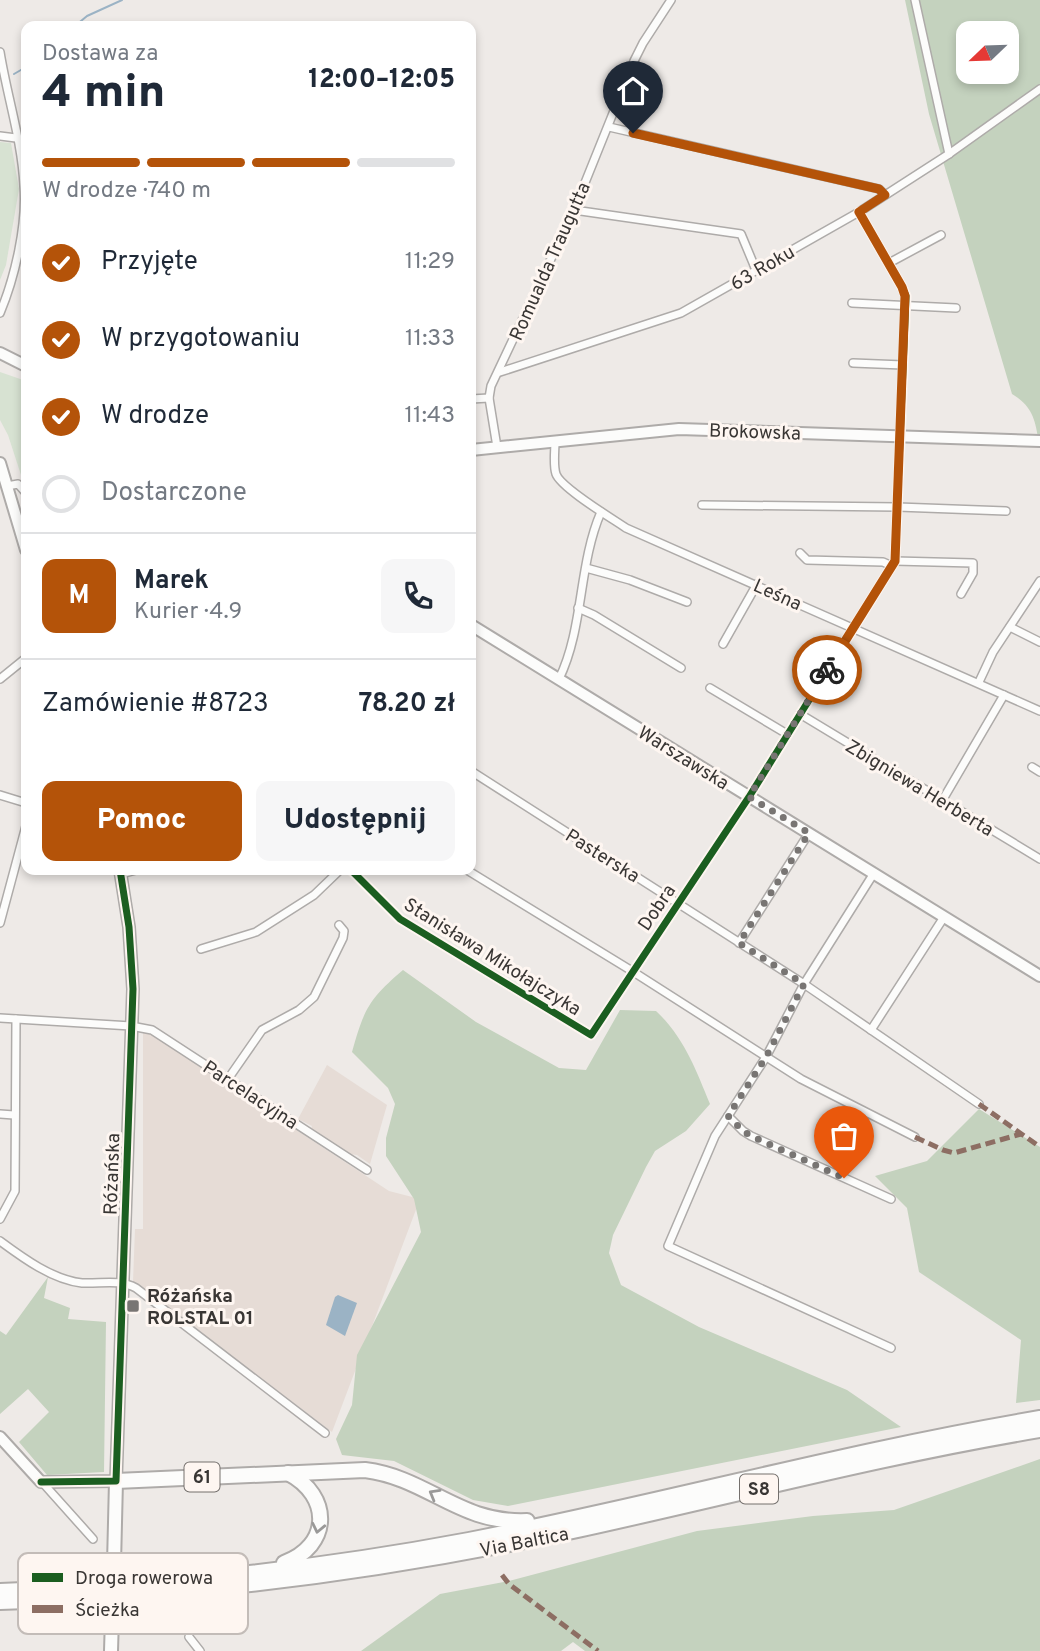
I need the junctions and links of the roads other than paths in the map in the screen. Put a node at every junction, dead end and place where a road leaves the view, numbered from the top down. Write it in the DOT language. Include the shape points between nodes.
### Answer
graph roads {
  1 [pos="671,0"];
  2 [pos="915,0"];
  3 [pos="0,52"];
  4 [pos="1040,89"];
  5 [pos="609,127"];
  6 [pos="0,136"];
  7 [pos="16,138"];
  8 [pos="949,153"];
  9 [pos="21,169"];
  10 [pos="885,195"];
  11 [pos="574,210"];
  12 [pos="859,212"];
  13 [pos="21,227"];
  14 [pos="941,235"];
  15 [pos="889,263"];
  16 [pos="756,270"];
  17 [pos="852,303"];
  18 [pos="905,305"];
  19 [pos="956,308"];
  20 [pos="0,313"];
  21 [pos="0,353"];
  22 [pos="0,361"];
  23 [pos="853,363"];
  24 [pos="21,364"];
  25 [pos="903,365"];
  26 [pos="500,372"];
  27 [pos="489,397"];
  28 [pos="476,398"];
  29 [pos="901,436"];
  30 [pos="1040,441"];
  31 [pos="555,442"];
  32 [pos="497,447"];
  33 [pos="476,449"];
  34 [pos="0,463"];
  35 [pos="7,486"];
  36 [pos="21,487"];
  37 [pos="702,505"];
  38 [pos="898,507"];
  39 [pos="1006,511"];
  40 [pos="601,512"];
  41 [pos="21,533"];
  42 [pos="800,553"];
  43 [pos="893,564"];
  44 [pos="586,568"];
  45 [pos="1040,581"];
  46 [pos="757,584"];
  47 [pos="961,594"];
  48 [pos="687,602"];
  49 [pos="578,608"];
  50 [pos="853,627"];
  51 [pos="1010,627"];
  52 [pos="476,628"];
  53 [pos="1040,642"];
  54 [pos="723,644"];
  55 [pos="21,661"];
  56 [pos="681,668"];
  57 [pos="559,679"];
  58 [pos="0,680"];
  59 [pos="979,682"];
  60 [pos="710,688"];
  61 [pos="1004,695"];
  62 [pos="1040,711"];
  63 [pos="800,714"];
  64 [pos="788,734"];
  65 [pos="1032,767"];
  66 [pos="1040,772"];
  67 [pos="476,774"];
  68 [pos="0,795"];
  69 [pos="749,797"];
  70 [pos="21,801"];
  71 [pos="942,801"];
  72 [pos="809,833"];
  73 [pos="21,845"];
  74 [pos="1040,859"];
  75 [pos="874,873"];
  76 [pos="120,875"];
  77 [pos="336,875"];
  78 [pos="356,875"];
  79 [pos="475,875"];
  80 [pos="678,902"];
  81 [pos="944,917"];
  82 [pos="0,923"];
  83 [pos="339,925"];
  84 [pos="739,943"];
  85 [pos="201,949"];
  86 [pos="632,971"];
  87 [pos="1040,976"];
  88 [pos="804,984"];
  89 [pos="0,1018"];
  90 [pos="16,1019"];
  91 [pos="131,1026"];
  92 [pos="872,1030"];
  93 [pos="591,1035"];
  94 [pos="766,1057"];
  95 [pos="228,1079"];
  96 [pos="979,1104"];
  97 [pos="0,1114"];
  98 [pos="14,1115"];
  99 [pos="728,1116"];
  100 [pos="915,1137"];
  101 [pos="367,1170"];
  102 [pos="891,1199"];
  103 [pos="0,1219"];
  104 [pos="0,1241"];
  105 [pos="123,1283"];
  106 [pos="891,1348"];
  107 [pos="1040,1418"];
  108 [pos="1040,1430"];
  109 [pos="326,1433"];
  110 [pos="0,1437"];
  111 [pos="288,1473"];
  112 [pos="116,1481"];
  113 [pos="41,1482"];
  114 [pos="564,1521"];
  115 [pos="93,1539"];
  116 [pos="114,1553"];
  117 [pos="262,1571"];
  118 [pos="248,1572"];
  119 [pos="248,1583"];
  120 [pos="18,1590"];
  121 [pos="0,1591"];
  122 [pos="18,1601"];
  123 [pos="0,1602"];
  124 [pos="189,1637"];
  125 [pos="200,1651"];
  1 -- 5 [label="street, Romualda Traugutta" via="643,43"];
  2 -- 8 [label="street"];
  3 -- 7 [label="street"];
  4 -- 8 [label="street, 63 Roku"];
  5 -- 10 [label="street" via="879,189"];
  5 -- 11 [label="street, Romualda Traugutta"];
  6 -- 7 [label="street"];
  7 -- 9 [label="street"];
  8 -- 10 [label="street, 63 Roku"];
  10 -- 12 [label="street, 63 Roku"];
  11 -- 16 [label="street" via="741,234"];
  11 -- 26 [label="street, Romualda Traugutta"];
  12 -- 15 [label="street"];
  12 -- 16 [label="street, 63 Roku"];
  13 -- 20 [label="street"];
  14 -- 15 [label="street"];
  15 -- 18 [label="street" via="902,287"];
  16 -- 26 [label="street, 63 Roku" via="681,313"];
  17 -- 18 [label="street"];
  18 -- 19 [label="street"];
  18 -- 25 [label="street"];
  21 -- 24 [label="street"];
  22 -- 24 [label="street"];
  23 -- 25 [label="street"];
  25 -- 29 [label="street"];
  26 -- 27 [label="street"];
  27 -- 28 [label="street"];
  27 -- 32 [label="street"];
  29 -- 30 [label="street, Brokowska"];
  29 -- 31 [label="street, Brokowska" via="680,429"];
  29 -- 38 [label="street"];
  31 -- 32 [label="street, Brokowska"];
  31 -- 40 [label="street, Leśna" via="556,475"];
  32 -- 33 [label="street, Brokowska"];
  34 -- 35 [label="street"];
  35 -- 36 [label="street"];
  35 -- 41 [label="street"];
  37 -- 38 [label="street"];
  38 -- 39 [label="street"];
  38 -- 43 [label="street"];
  40 -- 44 [label="street"];
  40 -- 46 [label="street, Leśna"];
  42 -- 43 [label="street" via="807,559"];
  43 -- 47 [label="street" via="973,563 973,573"];
  43 -- 50 [label="street, Dobra"];
  44 -- 48 [label="street"];
  44 -- 49 [label="street"];
  45 -- 51 [label="street"];
  46 -- 50 [label="street, Leśna"];
  46 -- 54 [label="street"];
  49 -- 56 [label="street"];
  49 -- 57 [label="street" via="568,661"];
  50 -- 59 [label="street, Leśna"];
  50 -- 63 [label="street, Dobra"];
  51 -- 53 [label="street"];
  51 -- 59 [label="street"];
  52 -- 57 [label="street, Warszawska"];
  55 -- 58 [label="street"];
  57 -- 69 [label="street, Warszawska"];
  59 -- 61 [label="street, Leśna"];
  60 -- 64 [label="street"];
  61 -- 62 [label="street, Leśna"];
  61 -- 71 [label="street"];
  63 -- 64 [label="street, Dobra"];
  63 -- 71 [label="street, Zbigniewa Herberta"];
  64 -- 69 [label="street, Dobra"];
  65 -- 66 [label="street"];
  67 -- 80 [label="street, Pasterska"];
  68 -- 70 [label="street"];
  69 -- 72 [label="street, Warszawska"];
  69 -- 80 [label="street, Dobra"];
  71 -- 74 [label="street, Zbigniewa Herberta"];
  72 -- 75 [label="street, Warszawska"];
  72 -- 84 [label="street"];
  73 -- 82 [label="street"];
  75 -- 81 [label="street, Warszawska"];
  75 -- 88 [label="street"];
  76 -- 91 [label="street, Różańska" via="131,961"];
  77 -- 85 [label="street" via="314,895 256,932"];
  78 -- 93 [label="street, Stanisława Mikołajczyka" via="400,919"];
  79 -- 86 [label="street"];
  80 -- 84 [label="street, Pasterska"];
  80 -- 86 [label="street, Dobra"];
  81 -- 87 [label="street, Warszawska"];
  81 -- 92 [label="street"];
  83 -- 95 [label="street" via="343,938 314,997 262,1030"];
  84 -- 88 [label="street, Pasterska"];
  86 -- 93 [label="street, Dobra"];
  86 -- 94 [label="street"];
  88 -- 92 [label="street, Pasterska"];
  88 -- 94 [label="street"];
  89 -- 90 [label="street, Parcelacyjna"];
  90 -- 91 [label="street, Parcelacyjna"];
  90 -- 98 [label="street"];
  91 -- 95 [label="street, Parcelacyjna" via="152,1030"];
  91 -- 105 [label="street, Różańska"];
  92 -- 96 [label="street, Pasterska"];
  94 -- 99 [label="street"];
  94 -- 100 [label="street"];
  95 -- 101 [label="street, Parcelacyjna"];
  97 -- 98 [label="street"];
  98 -- 103 [label="street" via="15,1191"];
  99 -- 102 [label="street" via="751,1136"];
  99 -- 106 [label="street" via="668,1246"];
  104 -- 105 [label="street" via="25,1259 80,1283"];
  105 -- 109 [label="street" via="136,1287"];
  105 -- 112 [label="street, Różańska"];
  107 -- 114 [label="highway, Via Baltica / S8"];
  108 -- 119 [label="highway, Via Baltica / S8" via="572,1531 393,1565"];
  110 -- 113 [label="street"];
  111 -- 112 [label="highway, 61"];
  114 -- 111 [label="highway, one-way" via="490,1519 376,1471"];
  111 -- 117 [label="highway, one-way" via="309,1488 315,1499 321,1516 319,1531 300,1556"];
  112 -- 113 [label="street"];
  112 -- 116 [label="main road, Różańska, bridge"];
  113 -- 115 [label="street"];
  114 -- 117 [label="highway, Via Baltica / S8"];
  117 -- 118 [label="highway, Via Baltica / S8"];
  120 -- 121 [label="highway, Via Baltica / S8"];
  122 -- 123 [label="highway, Via Baltica / S8"];
  124 -- 125 [label="street"];
}
